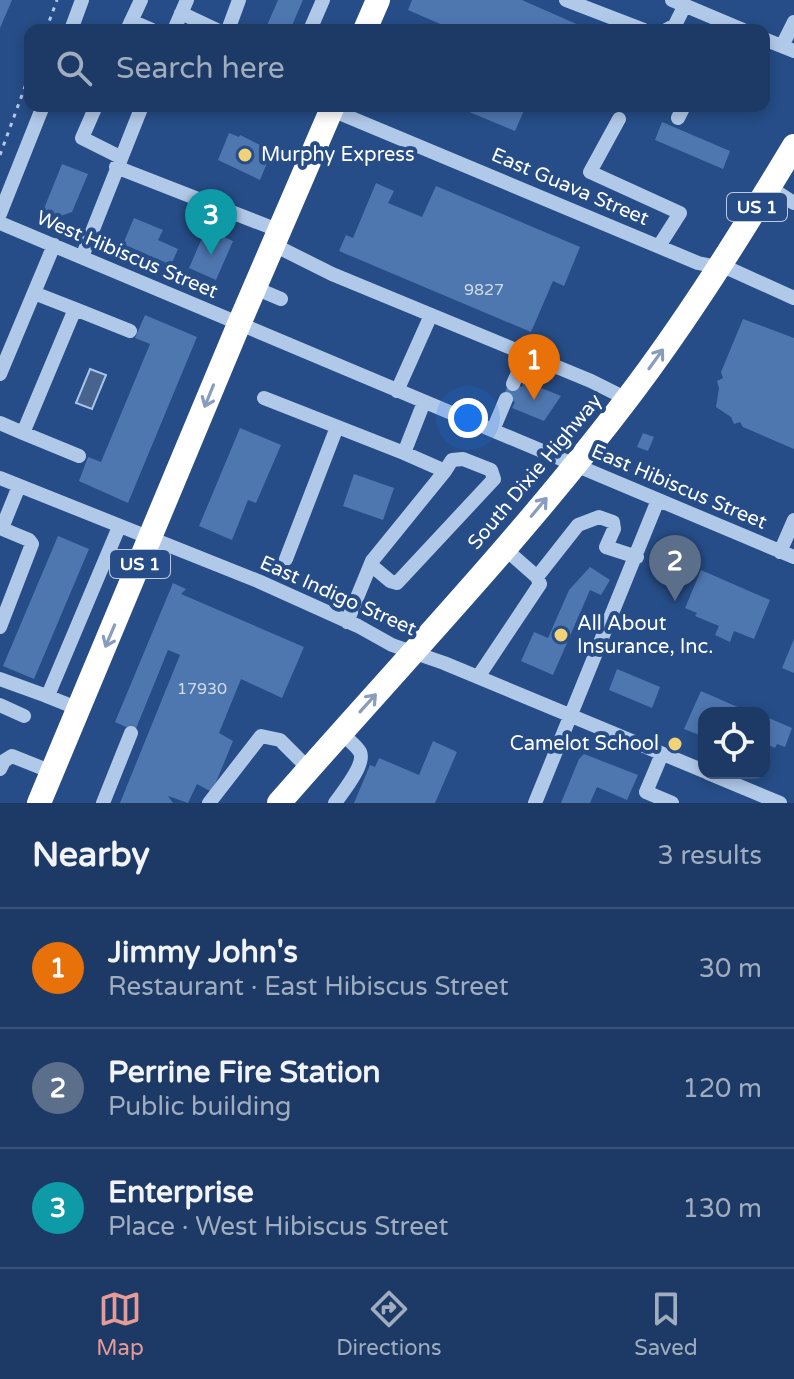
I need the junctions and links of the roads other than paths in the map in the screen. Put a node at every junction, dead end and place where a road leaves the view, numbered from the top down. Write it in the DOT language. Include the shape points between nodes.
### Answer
graph roads {
  1 [pos="82,0"];
  2 [pos="141,0"];
  3 [pos="239,0"];
  4 [pos="323,0"];
  5 [pos="378,0"];
  6 [pos="566,0"];
  7 [pos="713,0"];
  8 [pos="678,3"];
  9 [pos="184,6"];
  10 [pos="707,14"];
  11 [pos="794,22"];
  12 [pos="73,24"];
  13 [pos="129,24"];
  14 [pos="209,24"];
  15 [pos="230,24"];
  16 [pos="313,24"];
  17 [pos="368,24"];
  18 [pos="628,24"];
  19 [pos="675,24"];
  20 [pos="720,24"];
  21 [pos="788,49"];
  22 [pos="41,112"];
  23 [pos="93,112"];
  24 [pos="139,112"];
  25 [pos="331,112"];
  26 [pos="342,112"];
  27 [pos="619,119"];
  28 [pos="794,146"];
  29 [pos="118,162"];
  30 [pos="769,187"];
  31 [pos="794,203"];
  32 [pos="0,214"];
  33 [pos="0,223"];
  34 [pos="277,238"];
  35 [pos="54,245"];
  36 [pos="659,246"];
  37 [pos="82,257"];
  38 [pos="717,267"];
  39 [pos="255,288"];
  40 [pos="34,293"];
  41 [pos="794,296"];
  42 [pos="281,299"];
  43 [pos="75,309"];
  44 [pos="431,315"];
  45 [pos="239,324"];
  46 [pos="130,331"];
  47 [pos="526,354"];
  48 [pos="0,374"];
  49 [pos="513,384"];
  50 [pos="397,391"];
  51 [pos="264,398"];
  52 [pos="506,399"];
  53 [pos="627,399"];
  54 [pos="424,402"];
  55 [pos="0,423"];
  56 [pos="337,427"];
  57 [pos="493,430"];
  58 [pos="23,433"];
  59 [pos="404,453"];
  60 [pos="79,456"];
  61 [pos="574,465"];
  62 [pos="445,471"];
  63 [pos="0,478"];
  64 [pos="19,486"];
  65 [pos="658,500"];
  66 [pos="794,520"];
  67 [pos="119,527"];
  68 [pos="1,528"];
  69 [pos="150,540"];
  70 [pos="504,548"];
  71 [pos="787,554"];
  72 [pos="637,557"];
  73 [pos="286,559"];
  74 [pos="371,565"];
  75 [pos="537,577"];
  76 [pos="347,622"];
  77 [pos="0,627"];
  78 [pos="414,652"];
  79 [pos="478,677"];
  80 [pos="0,679"];
  81 [pos="46,694"];
  82 [pos="0,705"];
  83 [pos="79,709"];
  84 [pos="24,716"];
  85 [pos="572,716"];
  86 [pos="131,733"];
  87 [pos="341,733"];
  88 [pos="662,754"];
  89 [pos="0,769"];
  90 [pos="309,769"];
  91 [pos="698,769"];
  92 [pos="52,772"];
  93 [pos="723,779"];
  94 [pos="39,803"];
  95 [pos="103,803"];
  96 [pos="209,803"];
  97 [pos="279,803"];
  98 [pos="335,803"];
  99 [pos="535,803"];
  100 [pos="672,803"];
  101 [pos="780,803"];
  1 -- 12 [label="street"];
  2 -- 13 [label="street"];
  3 -- 15 [label="street"];
  4 -- 16 [label="street"];
  5 -- 17 [label="highway"];
  6 -- 18 [label="street"];
  7 -- 10 [label="street"];
  8 -- 10 [label="street"];
  8 -- 19 [label="street"];
  9 -- 14 [label="street"];
  10 -- 20 [label="street"];
  11 -- 21 [label="street"];
  22 -- 32 [label="street"];
  23 -- 29 [label="street" via="82,138"];
  24 -- 29 [label="street"];
  25 -- 34 [label="highway, US 1"];
  26 -- 36 [label="street, East Guava Street"];
  27 -- 36 [label="street" via="590,172 680,213"];
  28 -- 30 [label="highway, South Dixie Highway / US 1"];
  29 -- 34 [label="street"];
  29 -- 37 [label="street"];
  30 -- 31 [label="street"];
  30 -- 38 [label="highway, South Dixie Highway / US 1"];
  33 -- 35 [label="street, West Hibiscus Street"];
  34 -- 39 [label="highway, US 1"];
  34 -- 44 [label="street" via="332,274"];
  35 -- 37 [label="street, West Hibiscus Street"];
  35 -- 40 [label="street"];
  36 -- 38 [label="street, East Guava Street"];
  37 -- 45 [label="street, West Hibiscus Street"];
  38 -- 41 [label="street, East Guava Street"];
  53 -- 38 [label="highway, South Dixie Highway / US 1, one-way"];
  39 -- 42 [label="street"];
  39 -- 45 [label="highway, US 1"];
  40 -- 43 [label="street"];
  40 -- 48 [label="street"];
  43 -- 46 [label="street"];
  43 -- 58 [label="street"];
  44 -- 47 [label="street"];
  44 -- 50 [label="street"];
  45 -- 50 [label="street, East Hibiscus Street"];
  45 -- 69 [label="highway, US 1, one-way"];
  47 -- 49 [label="street"];
  47 -- 53 [label="street"];
  50 -- 54 [label="street, East Hibiscus Street"];
  51 -- 56 [label="street"];
  52 -- 57 [label="street"];
  53 -- 61 [label="highway, South Dixie Highway / US 1"];
  54 -- 57 [label="street, East Hibiscus Street"];
  54 -- 59 [label="street"];
  55 -- 58 [label="street"];
  56 -- 59 [label="street"];
  56 -- 73 [label="street"];
  57 -- 61 [label="street, East Hibiscus Street"];
  58 -- 60 [label="street"];
  59 -- 62 [label="street"];
  61 -- 65 [label="street, East Hibiscus Street"];
  70 -- 61 [label="highway, South Dixie Highway / US 1, one-way"];
  62 -- 74 [label="street"];
  62 -- 74 [label="street" via="460,458 491,470 494,479 397,583"];
  63 -- 64 [label="street, East Indigo Street"];
  64 -- 67 [label="street, East Indigo Street"];
  64 -- 68 [label="street"];
  65 -- 71 [label="street, East Hibiscus Street"];
  65 -- 72 [label="street"];
  66 -- 71 [label="street"];
  67 -- 69 [label="street, East Indigo Street"];
  67 -- 81 [label="street"];
  68 -- 77 [label="street" via="32,544"];
  69 -- 76 [label="street, East Indigo Street"];
  69 -- 83 [label="highway, US 1, one-way"];
  70 -- 75 [label="street"];
  70 -- 78 [label="highway, South Dixie Highway / US 1"];
  72 -- 75 [label="street" via="606,547 613,522 599,517 578,525"];
  72 -- 85 [label="street"];
  74 -- 76 [label="street"];
  75 -- 79 [label="street" via="538,591"];
  76 -- 78 [label="street, East Indigo Street"];
  78 -- 79 [label="street, East Indigo Street"];
  87 -- 78 [label="highway, South Dixie Highway / US 1, one-way"];
  79 -- 85 [label="street, East Indigo Street"];
  80 -- 81 [label="street"];
  81 -- 83 [label="street"];
  82 -- 84 [label="street"];
  83 -- 92 [label="highway, US 1"];
  85 -- 88 [label="street, East Indigo Street"];
  85 -- 99 [label="street"];
  86 -- 95 [label="street"];
  87 -- 90 [label="highway, South Dixie Highway / US 1"];
  87 -- 98 [label="street" via="361,758"];
  88 -- 91 [label="street, East Indigo Street"];
  88 -- 100 [label="street" via="646,792"];
  89 -- 92 [label="street" via="12,756"];
  90 -- 96 [label="street" via="280,740 261,736"];
  90 -- 97 [label="highway, South Dixie Highway / US 1"];
  92 -- 94 [label="highway, US 1"];
  93 -- 101 [label="street, East Indigo Street"];
}
